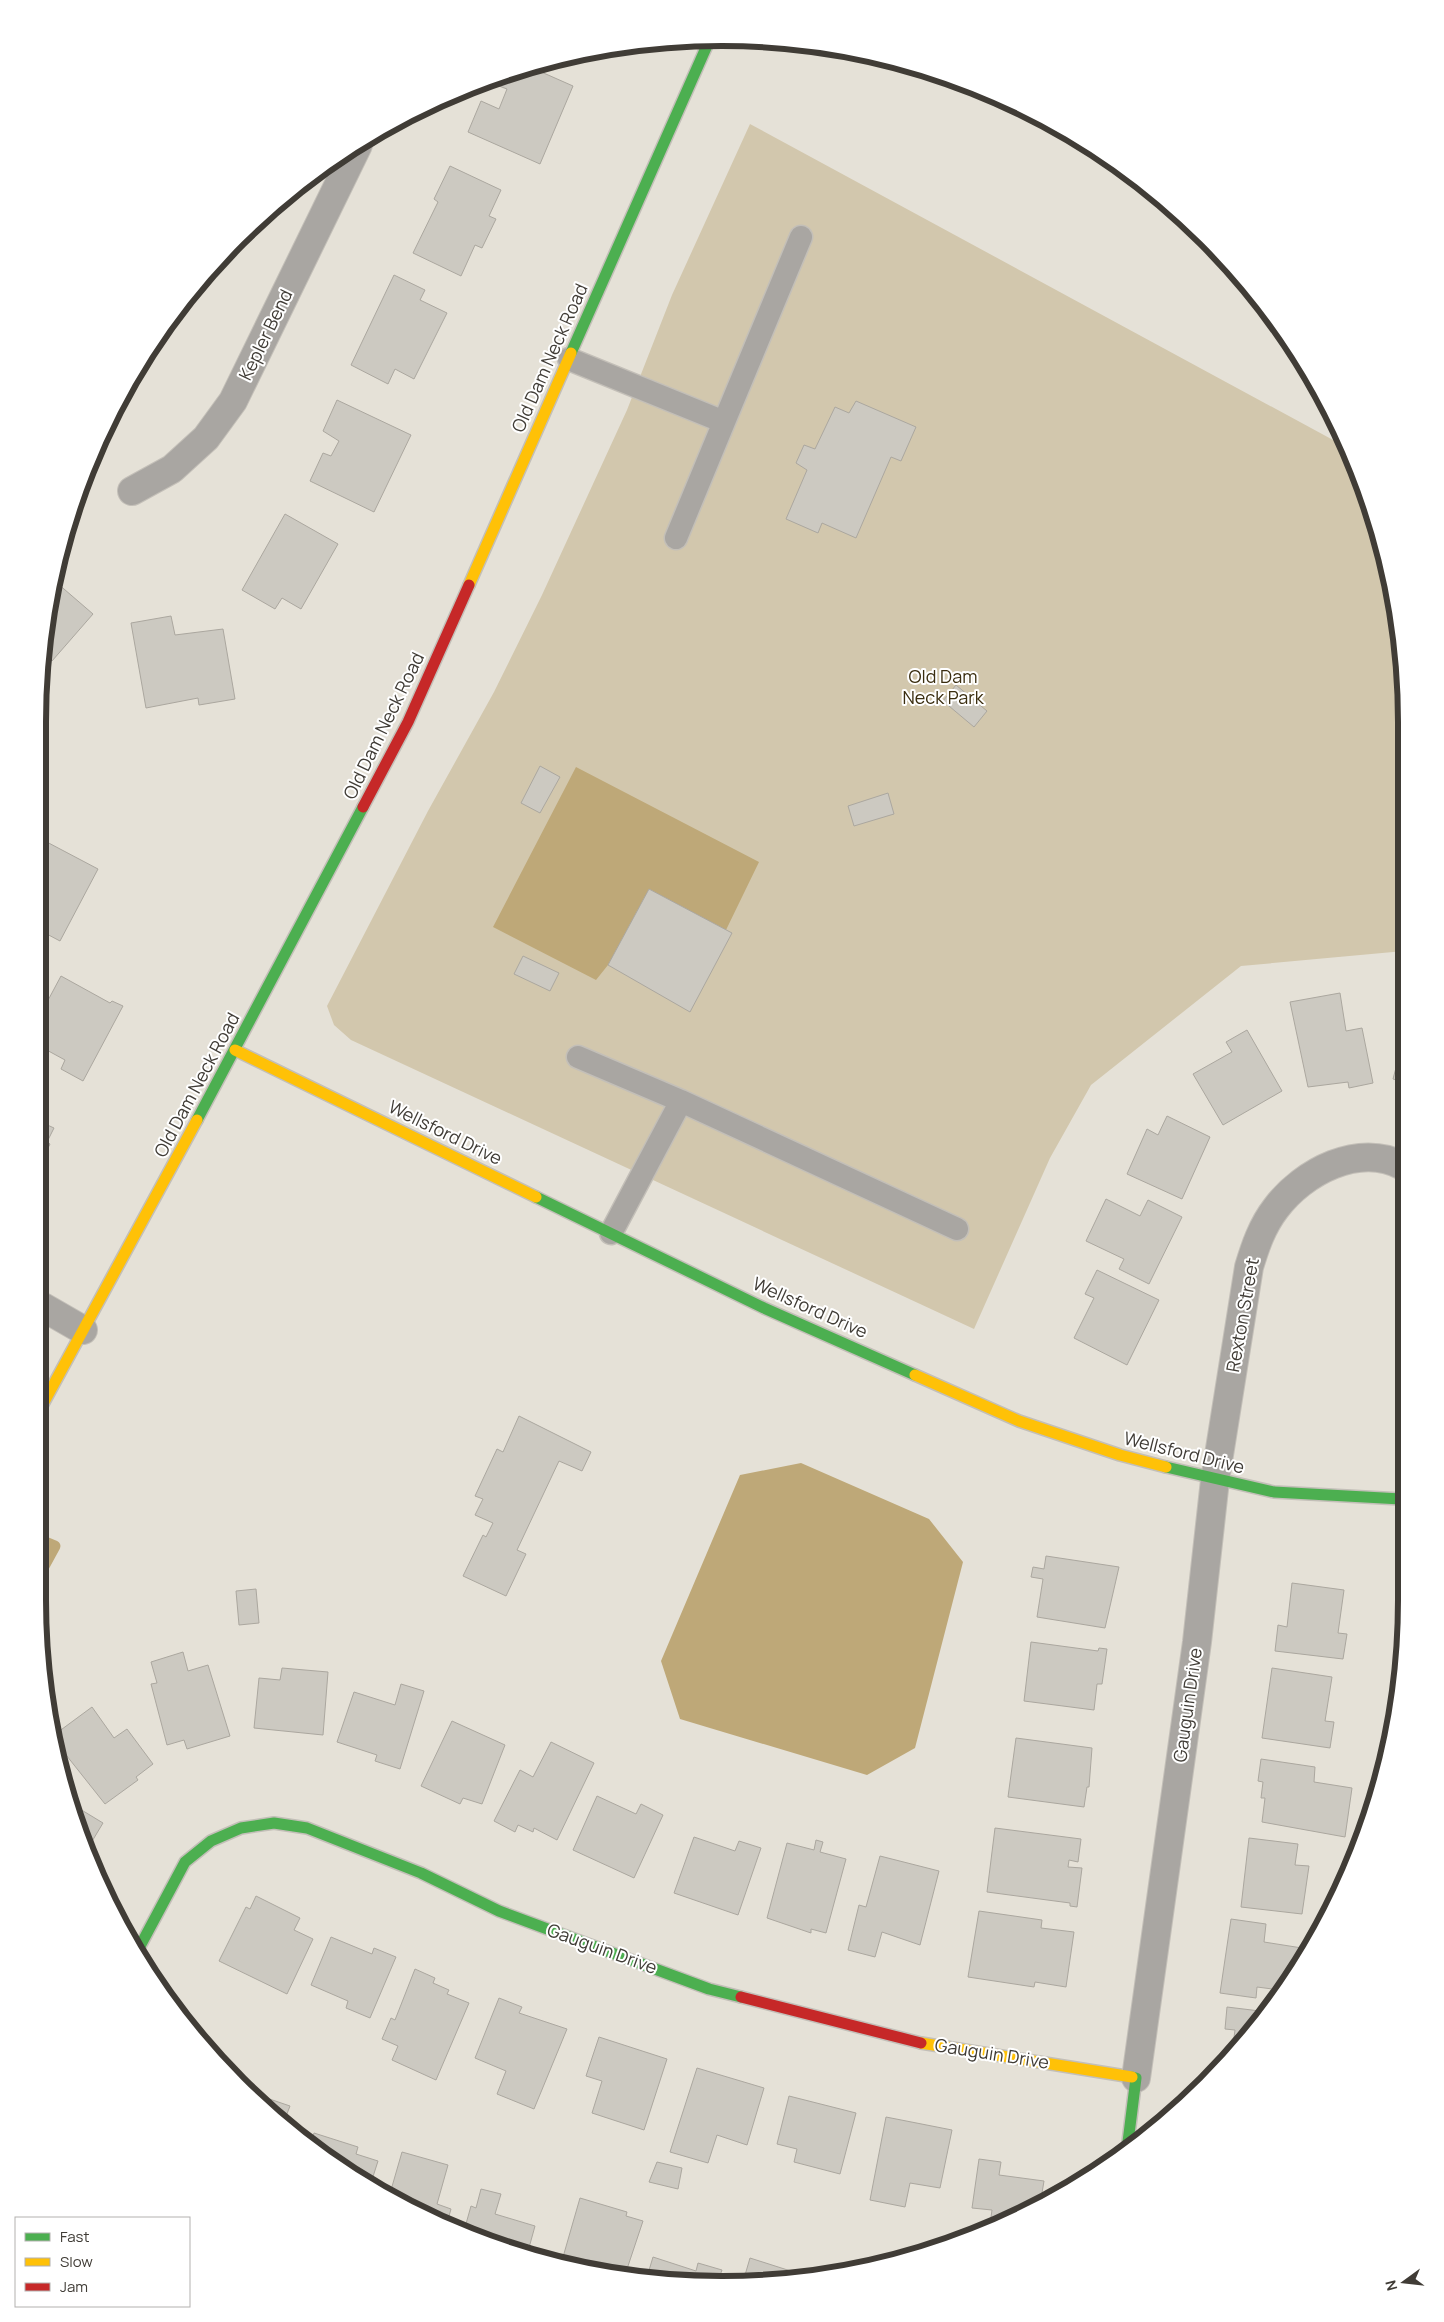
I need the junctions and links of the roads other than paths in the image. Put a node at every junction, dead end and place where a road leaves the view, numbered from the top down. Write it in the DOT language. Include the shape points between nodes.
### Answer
graph roads {
  1 [pos="705,47"];
  2 [pos="352,157"];
  3 [pos="801,237"];
  4 [pos="569,359"];
  5 [pos="724,422"];
  6 [pos="132,491"];
  7 [pos="676,538"];
  8 [pos="235,1050"];
  9 [pos="578,1057"];
  10 [pos="680,1101"];
  11 [pos="1398,1165"];
  12 [pos="957,1229"];
  13 [pos="611,1233"];
  14 [pos="46,1309"];
  15 [pos="83,1330"];
  16 [pos="46,1398"];
  17 [pos="1216,1480"];
  18 [pos="1398,1499"];
  19 [pos="141,1944"];
  20 [pos="1136,2078"];
  21 [pos="1128,2139"];
  1 -- 4 [label="street, Old Dam Neck Road"];
  2 -- 6 [label="street, Kepler Bend" via="233,401 206,438 172,469"];
  3 -- 5 [label="lane"];
  4 -- 5 [label="lane"];
  4 -- 8 [label="street, Old Dam Neck Road" via="408,722"];
  5 -- 7 [label="lane"];
  8 -- 13 [label="street, Wellsford Drive"];
  8 -- 15 [label="street, Old Dam Neck Road"];
  9 -- 10 [label="lane"];
  10 -- 12 [label="lane"];
  10 -- 13 [label="lane"];
  11 -- 17 [label="street, Rexton Street" via="1369,1157 1334,1163 1300,1183 1275,1208 1257,1240 1249,1267"];
  13 -- 17 [label="street, Wellsford Drive" via="764,1308 1019,1421 1120,1455"];
  14 -- 15 [label="street"];
  15 -- 16 [label="street, Old Dam Neck Road"];
  17 -- 18 [label="street, Wellsford Drive" via="1274,1492"];
  17 -- 20 [label="street, Gauguin Drive" via="1197,1642"];
  19 -- 20 [label="street, Gauguin Drive" via="185,1862 211,1841 241,1828 274,1823 307,1828 421,1873 500,1912 709,1989 908,2041"];
  20 -- 21 [label="street, Gauguin Drive"];
}
